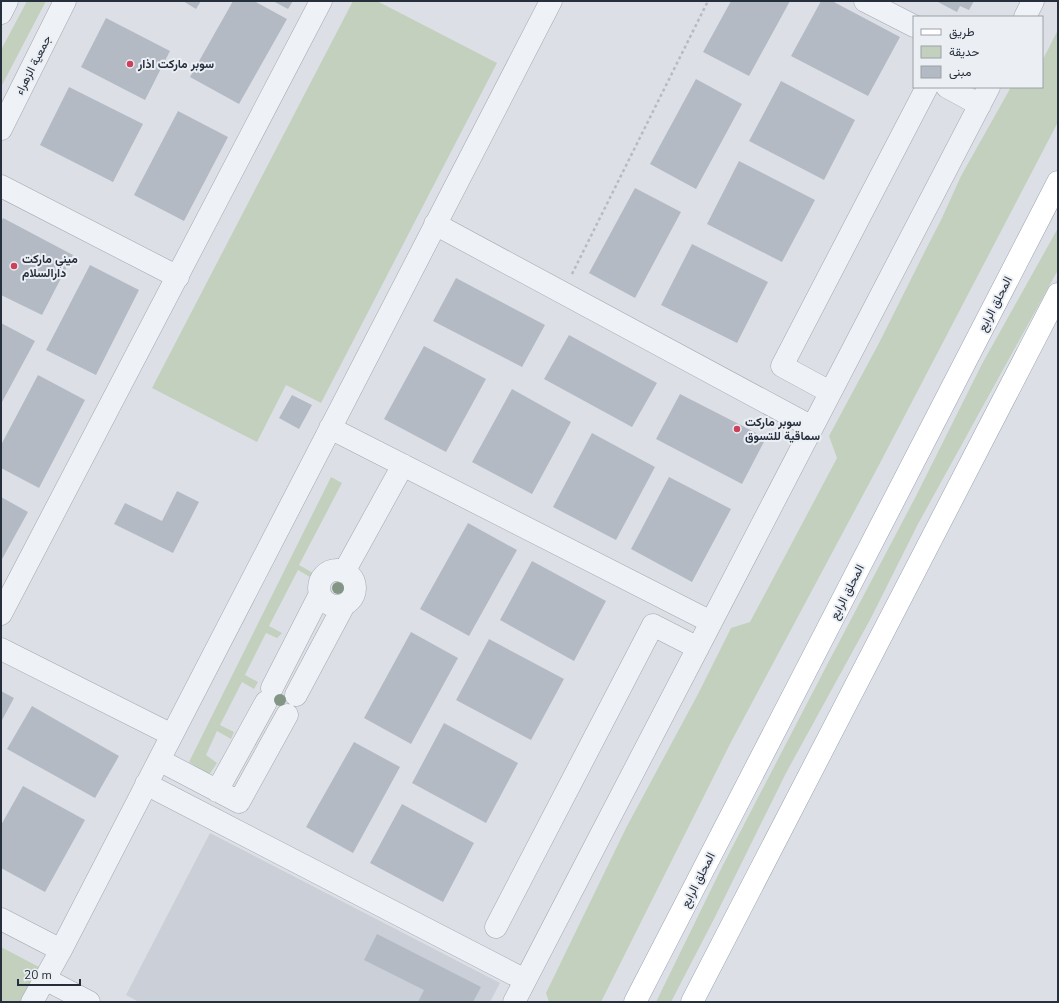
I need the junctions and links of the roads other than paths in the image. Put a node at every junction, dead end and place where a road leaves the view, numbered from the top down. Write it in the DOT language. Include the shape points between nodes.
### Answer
graph roads {
  1 [pos="65,1"];
  2 [pos="321,1"];
  3 [pos="550,1"];
  4 [pos="865,1"];
  5 [pos="1033,1"];
  6 [pos="1026,16"];
  7 [pos="913,25"];
  8 [pos="927,88"];
  9 [pos="951,88"];
  10 [pos="984,96"];
  11 [pos="2,123"];
  12 [pos="1058,182"];
  13 [pos="1,186"];
  14 [pos="435,224"];
  15 [pos="178,277"];
  16 [pos="1058,294"];
  17 [pos="830,392"];
  18 [pos="812,427"];
  19 [pos="330,428"];
  20 [pos="403,465"];
  21 [pos="344,572"];
  22 [pos="320,594"];
  23 [pos="344,605"];
  24 [pos="1,614"];
  25 [pos="711,622"];
  26 [pos="698,648"];
  27 [pos="1,649"];
  28 [pos="269,695"];
  29 [pos="296,695"];
  30 [pos="287,715"];
  31 [pos="172,735"];
  32 [pos="159,760"];
  33 [pos="146,784"];
  34 [pos="217,790"];
  35 [pos="1,919"];
  36 [pos="496,927"];
  37 [pos="61,950"];
  38 [pos="45,980"];
  39 [pos="525,980"];
  40 [pos="32,1002"];
  41 [pos="89,1002"];
  42 [pos="514,1002"];
  43 [pos="635,1002"];
  44 [pos="692,1002"];
  1 -- 11 [label="street, جمعية الزهراء"];
  2 -- 15 [label="street"];
  3 -- 14 [label="street"];
  4 -- 7 [label="street"];
  5 -- 6 [label="street"];
  8 -- 17 [label="street" via="782,366"];
  9 -- 10 [label="street"];
  10 -- 17 [label="street"];
  12 -- 43 [label="main road, المحلق الرابع"];
  13 -- 15 [label="street"];
  14 -- 18 [label="street"];
  14 -- 19 [label="street"];
  15 -- 24 [label="street"];
  16 -- 44 [label="main road"];
  17 -- 18 [label="street"];
  18 -- 25 [label="street"];
  19 -- 20 [label="street"];
  19 -- 31 [label="street"];
  20 -- 21 [label="street"];
  20 -- 25 [label="street"];
  21 -- 22 [label="street" via="332,571 323,577 320,582"];
  21 -- 23 [label="street" via="352,579 355,591 350,601"];
  22 -- 23 [label="street" via="332,605"];
  22 -- 28 [label="street"];
  23 -- 29 [label="street"];
  25 -- 26 [label="street"];
  26 -- 36 [label="street" via="653,625"];
  26 -- 39 [label="street"];
  27 -- 31 [label="street"];
  28 -- 29 [label="street" via="277,686 282,685 292,689"];
  28 -- 30 [label="street" via="271,711"];
  28 -- 34 [label="street"];
  29 -- 30 [label="street" via="296,706"];
  30 -- 34 [label="street" via="239,802"];
  31 -- 32 [label="street"];
  32 -- 33 [label="street"];
  32 -- 34 [label="street"];
  33 -- 37 [label="street"];
  33 -- 39 [label="street"];
  35 -- 37 [label="street"];
  37 -- 38 [label="street"];
  38 -- 40 [label="street"];
  38 -- 41 [label="street"];
  39 -- 42 [label="street"];
}
